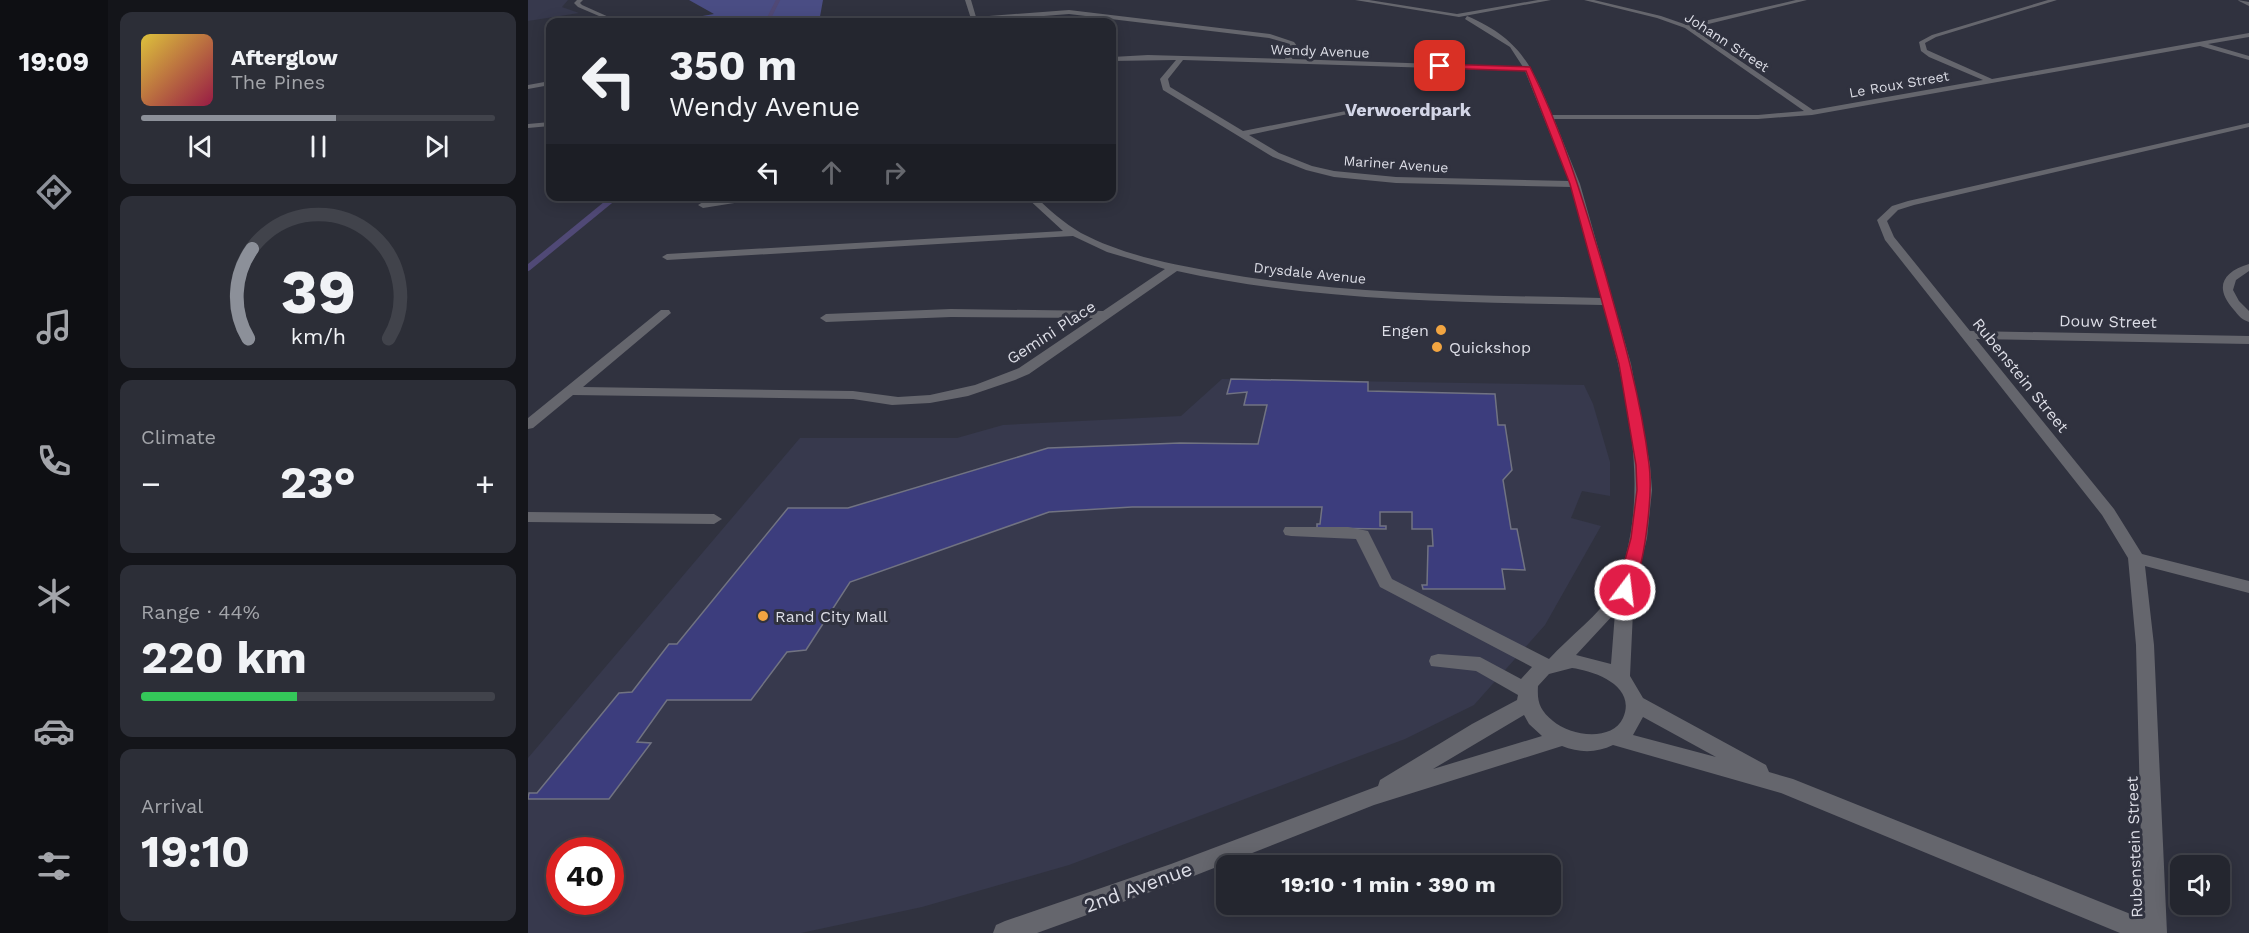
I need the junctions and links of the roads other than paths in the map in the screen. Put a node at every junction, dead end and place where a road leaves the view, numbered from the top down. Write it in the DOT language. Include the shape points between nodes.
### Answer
graph roads {
  1 [pos="580,0"];
  2 [pos="968,0"];
  3 [pos="1358,0"];
  4 [pos="1548,0"];
  5 [pos="1587,0"];
  6 [pos="1804,0"];
  7 [pos="2054,0"];
  8 [pos="2241,0"];
  9 [pos="2249,4"];
  10 [pos="1411,8"];
  11 [pos="1505,8"];
  12 [pos="1456,16"];
  13 [pos="608,18"];
  14 [pos="973,18"];
  15 [pos="1006,18"];
  16 [pos="1467,18"];
  17 [pos="1687,27"];
  18 [pos="1484,29"];
  19 [pos="2249,35"];
  20 [pos="2199,44"];
  21 [pos="1116,58"];
  22 [pos="1181,58"];
  23 [pos="2249,58"];
  24 [pos="1287,62"];
  25 [pos="1528,69"];
  26 [pos="1991,81"];
  27 [pos="546,84"];
  28 [pos="528,87"];
  29 [pos="1348,112"];
  30 [pos="1812,113"];
  31 [pos="1549,117"];
  32 [pos="546,124"];
  33 [pos="528,126"];
  34 [pos="2245,128"];
  35 [pos="1242,134"];
  36 [pos="1575,184"];
  37 [pos="735,201"];
  38 [pos="1035,201"];
  39 [pos="703,205"];
  40 [pos="1076,233"];
  41 [pos="668,257"];
  42 [pos="2249,267"];
  43 [pos="1174,268"];
  44 [pos="1608,302"];
  45 [pos="665,313"];
  46 [pos="1107,315"];
  47 [pos="826,318"];
  48 [pos="2249,318"];
  49 [pos="1965,335"];
  50 [pos="2249,340"];
  51 [pos="569,391"];
  52 [pos="528,425"];
  53 [pos="528,518"];
  54 [pos="714,519"];
  55 [pos="1291,531"];
  56 [pos="2136,558"];
  57 [pos="2249,587"];
  58 [pos="1625,590"];
  59 [pos="1438,661"];
  60 [pos="1551,664"];
  61 [pos="1620,678"];
  62 [pos="1527,698"];
  63 [pos="1635,703"];
  64 [pos="1562,738"];
  65 [pos="1615,738"];
  66 [pos="1785,785"];
  67 [pos="1370,797"];
  68 [pos="1005,933"];
  69 [pos="2148,933"];
  70 [pos="2155,933"];
  1 -- 13 [label="street" via="580,6"];
  2 -- 14 [label="street"];
  3 -- 10 [label="street"];
  4 -- 11 [label="street"];
  5 -- 17 [label="street, Johann Street"];
  6 -- 17 [label="street"];
  7 -- 26 [label="street" via="1922,42 1924,51 1931,56"];
  8 -- 9 [label="street"];
  10 -- 12 [label="street"];
  10 -- 12 [label="street"];
  11 -- 12 [label="street"];
  11 -- 16 [label="street"];
  12 -- 16 [label="street"];
  12 -- 18 [label="street"];
  15 -- 24 [label="street" via="1069,12 1270,36 1294,46"];
  16 -- 18 [label="street"];
  17 -- 30 [label="street, Johann Street"];
  18 -- 25 [label="street" via="1512,46"];
  19 -- 20 [label="street, Le Roux Street"];
  20 -- 23 [label="street"];
  20 -- 26 [label="street, Le Roux Street"];
  21 -- 22 [label="street, Wendy Avenue"];
  22 -- 24 [label="street, Wendy Avenue"];
  22 -- 35 [label="street, Mariner Avenue" via="1164,79 1166,88"];
  24 -- 25 [label="street, Wendy Avenue"];
  25 -- 31 [label="street"];
  26 -- 30 [label="street, Le Roux Street"];
  27 -- 28 [label="street"];
  29 -- 35 [label="street"];
  30 -- 31 [label="street, Le Roux Street" via="1758,117"];
  31 -- 36 [label="street"];
  32 -- 33 [label="street"];
  34 -- 49 [label="street, Rubenstein Street" via="1911,203 1887,213 1882,220 1889,238"];
  35 -- 36 [label="street, Mariner Avenue" via="1287,160 1335,174 1407,181"];
  36 -- 44 [label="street"];
  37 -- 39 [label="street"];
  38 -- 40 [label="street, Drysdale Avenue"];
  40 -- 41 [label="street"];
  40 -- 43 [label="street, Drysdale Avenue" via="1109,249"];
  42 -- 48 [label="street" via="2235,273 2226,286 2228,295"];
  43 -- 44 [label="street, Drysdale Avenue" via="1322,292"];
  43 -- 46 [label="street, Gemini Place"];
  44 -- 58 [label="street" via="1627,373 1643,465 1639,538"];
  45 -- 51 [label="street"];
  46 -- 47 [label="street" via="951,313"];
  46 -- 51 [label="street, Gemini Place" via="1024,371 949,395 899,401 853,395"];
  49 -- 50 [label="street, Douw Street"];
  49 -- 56 [label="street, Rubenstein Street" via="2108,513"];
  51 -- 52 [label="street"];
  53 -- 54 [label="street"];
  55 -- 60 [label="street" via="1362,535 1386,583"];
  56 -- 57 [label="street"];
  56 -- 70 [label="street, Rubenstein Street" via="2145,645"];
  58 -- 60 [label="street" via="1585,635"];
  58 -- 61 [label="street"];
  59 -- 62 [label="street" via="1480,664"];
  60 -- 61 [label="street" via="1589,662"];
  60 -- 62 [label="street" via="1536,673"];
  61 -- 63 [label="street"];
  62 -- 64 [label="street" via="1533,718"];
  62 -- 67 [label="street"];
  63 -- 65 [label="street" via="1628,728"];
  63 -- 66 [label="street"];
  64 -- 65 [label="street" via="1599,743"];
  64 -- 67 [label="street"];
  65 -- 66 [label="street"];
  66 -- 69 [label="street"];
  67 -- 68 [label="street, 2nd Avenue" via="1173,874"];
}
